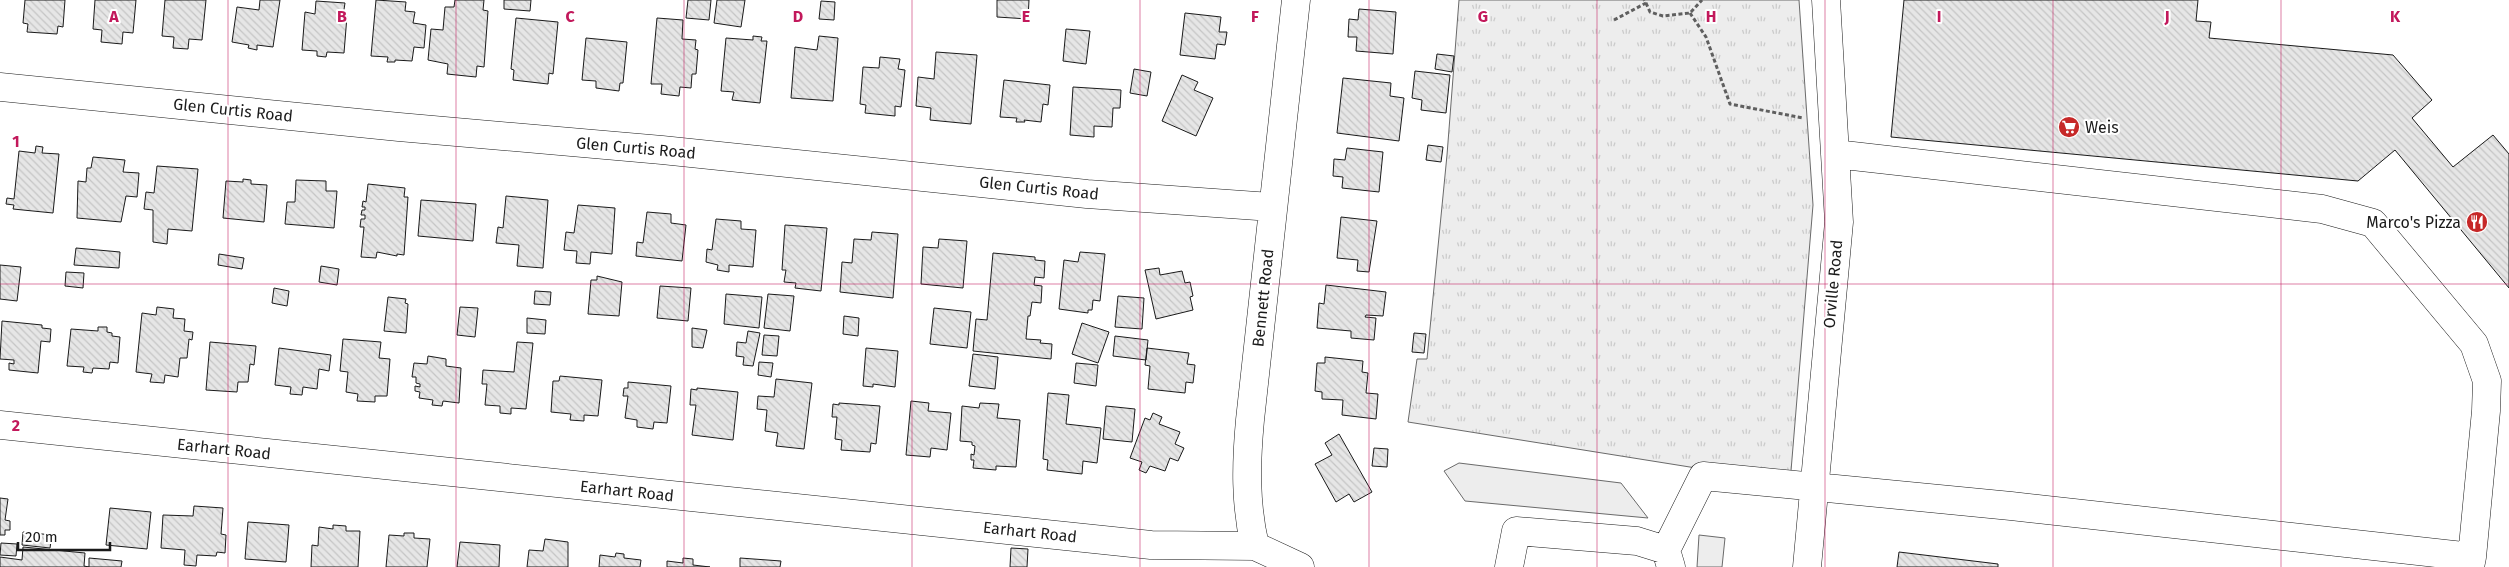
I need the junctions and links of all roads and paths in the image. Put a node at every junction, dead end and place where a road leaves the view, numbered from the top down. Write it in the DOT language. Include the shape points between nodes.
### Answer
graph roads {
  1 [pos="1296,0"];
  2 [pos="1702,0"];
  3 [pos="1826,0"];
  4 [pos="1645,1"];
  5 [pos="1690,13"];
  6 [pos="1614,20"];
  7 [pos="0,87"];
  8 [pos="1833,121"];
  9 [pos="1835,154"];
  10 [pos="1272,207"];
  11 [pos="0,425"];
  12 [pos="1815,488"];
  13 [pos="1255,546"];
  14 [pos="1669,559"];
  15 [pos="2471,562"];
  16 [pos="1300,567"];
  17 [pos="1509,567"];
  18 [pos="1806,567"];
  1 -- 10 [label="street, Bennett Road"];
  2 -- 5 [label="path"];
  3 -- 8 [label="street, Orville Road"];
  4 -- 5 [label="path" via="1650,12 1663,16"];
  4 -- 6 [label="path"];
  5 -- 8 [label="path" via="1706,37 1730,104"];
  7 -- 10 [label="street, Glen Curtis Road" via="1086,194"];
  8 -- 9 [label="street, Orville Road"];
  9 -- 12 [label="street, Orville Road" via="1839,222"];
  9 -- 15 [label="street" via="2322,209 2373,223 2474,344 2487,381"];
  10 -- 13 [label="street, Bennett Road" via="1247,451 1248,514"];
  11 -- 13 [label="street, Earhart Road" via="1151,545"];
  12 -- 14 [label="street" via="1703,476"];
  12 -- 15 [label="street" via="2011,506"];
  12 -- 18 [label="street, Orville Road"];
  13 -- 16 [label="street"];
  14 -- 17 [label="street" via="1637,541 1516,531"];
}
